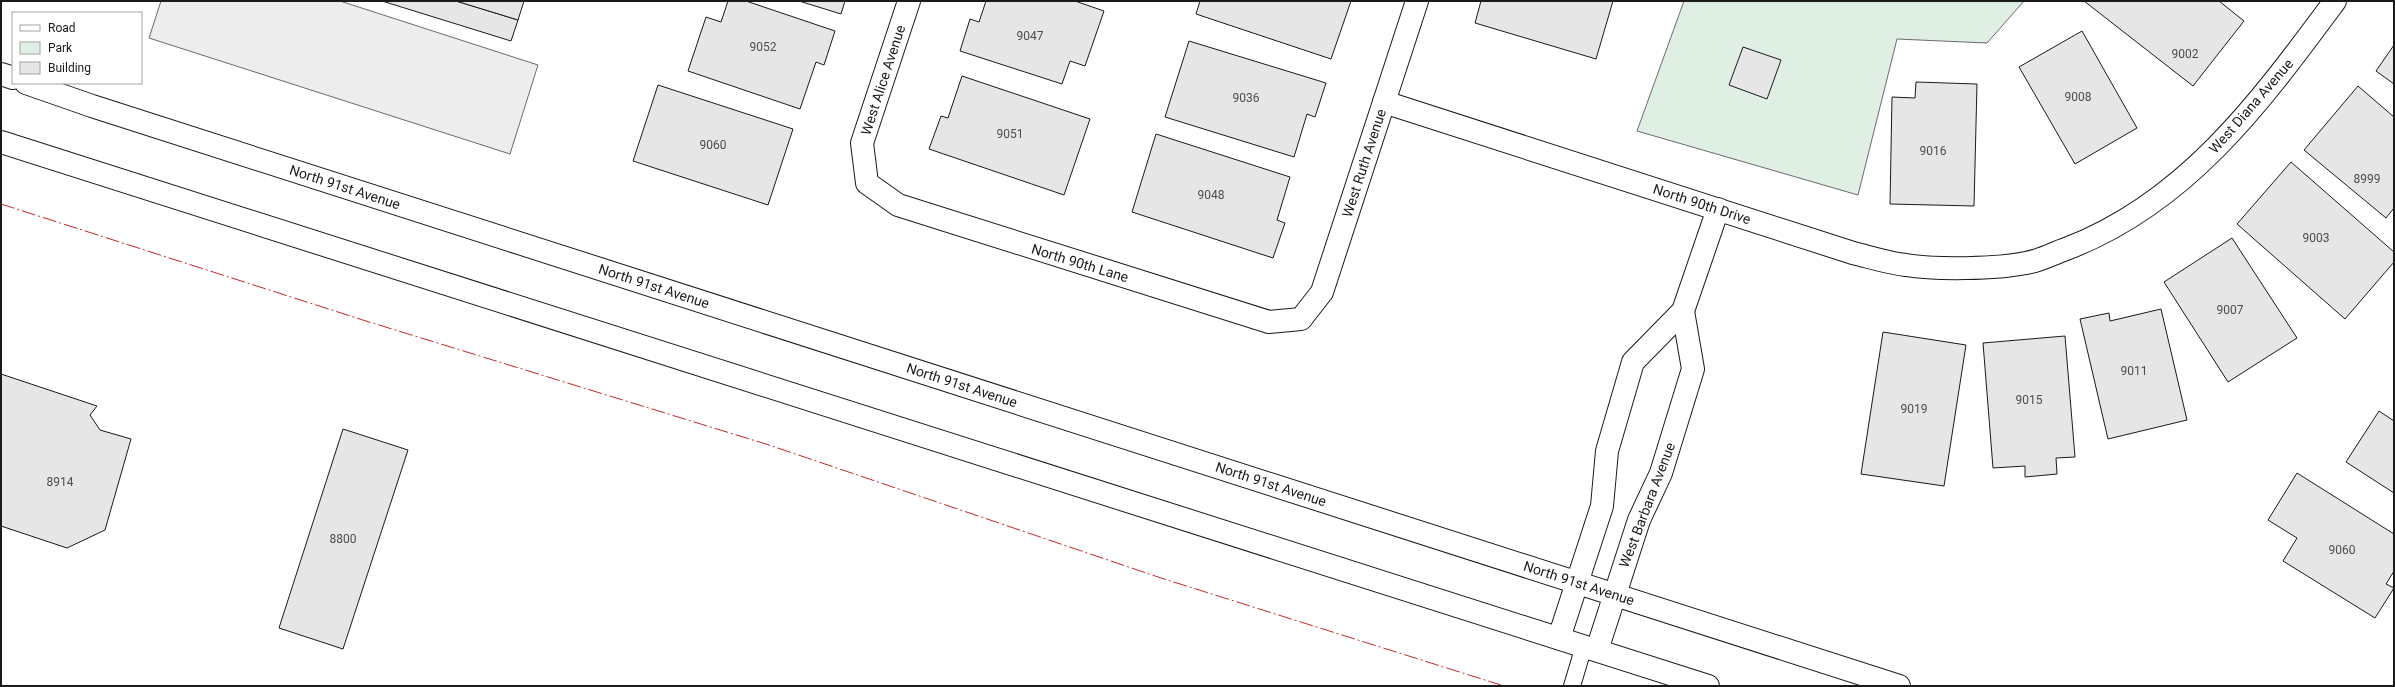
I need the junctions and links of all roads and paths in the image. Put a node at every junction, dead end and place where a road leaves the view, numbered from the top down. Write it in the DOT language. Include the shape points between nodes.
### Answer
graph roads {
  1 [pos="909,1"];
  2 [pos="1417,1"];
  3 [pos="2335,1"];
  4 [pos="1,74"];
  5 [pos="12,78"];
  6 [pos="29,84"];
  7 [pos="1384,102"];
  8 [pos="1,142"];
  9 [pos="867,183"];
  10 [pos="1718,209"];
  11 [pos="2027,263"];
  12 [pos="1683,311"];
  13 [pos="1301,319"];
  14 [pos="1577,582"];
  15 [pos="1614,594"];
  16 [pos="1559,638"];
  17 [pos="1590,648"];
  18 [pos="1572,686"];
  19 [pos="1708,686"];
  20 [pos="1899,686"];
  1 -- 9 [label="main road, West Alice Avenue" via="862,143"];
  2 -- 7 [label="main road, West Ruth Avenue"];
  3 -- 11 [label="main road, West Diana Avenue" via="2292,60 2229,135 2179,183 2132,218 2081,243"];
  4 -- 5 [label="main road"];
  6 -- 14 [label="main road, North 91st Avenue"];
  7 -- 10 [label="main road, North 90th Drive"];
  7 -- 13 [label="main road, West Ruth Avenue" via="1322,292"];
  8 -- 16 [label="main road"];
  9 -- 13 [label="main road, North 90th Lane" via="898,205 1269,322"];
  10 -- 11 [label="main road, North 90th Drive" via="1853,253 1907,266 1957,268"];
  10 -- 12 [label="main road, West Barbara Avenue"];
  12 -- 14 [label="main road, West Barbara Avenue" via="1633,362 1607,451 1602,506"];
  12 -- 15 [label="main road, West Barbara Avenue" via="1693,369 1661,473 1639,520"];
  14 -- 15 [label="main road, North 91st Avenue"];
  14 -- 16 [label="main road, West Barbara Avenue"];
  15 -- 17 [label="main road, West Barbara Avenue"];
  15 -- 20 [label="main road, North 91st Avenue"];
  16 -- 17 [label="main road"];
  17 -- 18 [label="lane"];
  17 -- 19 [label="main road"];
}
